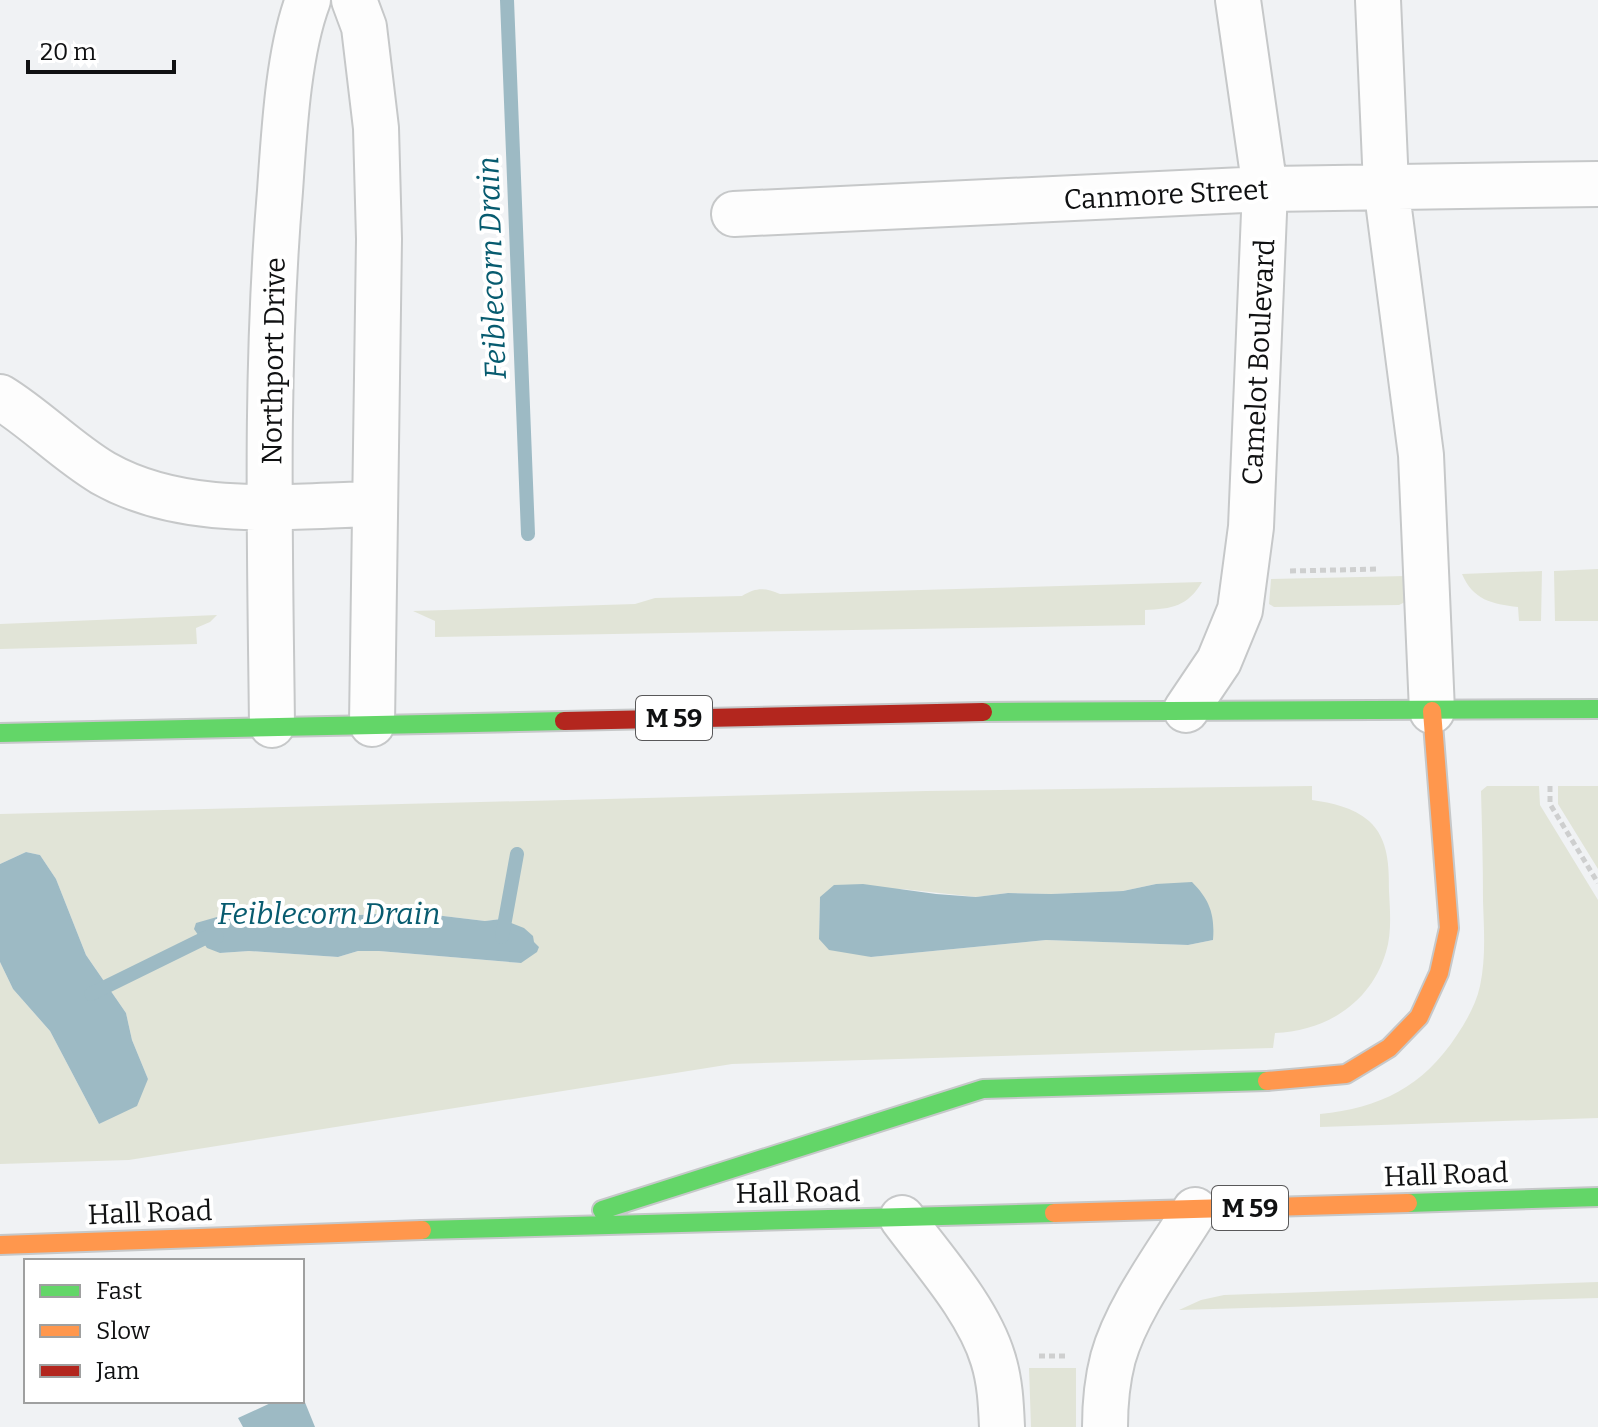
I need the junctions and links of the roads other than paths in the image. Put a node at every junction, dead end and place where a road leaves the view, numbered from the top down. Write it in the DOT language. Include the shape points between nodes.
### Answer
graph roads {
  1 [pos="308,0"];
  2 [pos="354,0"];
  3 [pos="1238,0"];
  4 [pos="1378,0"];
  5 [pos="1598,184"];
  6 [pos="1386,186"];
  7 [pos="1265,189"];
  8 [pos="734,214"];
  9 [pos="0,397"];
  10 [pos="373,504"];
  11 [pos="269,506"];
  12 [pos="1598,709"];
  13 [pos="1186,710"];
  14 [pos="1432,711"];
  15 [pos="372,724"];
  16 [pos="272,725"];
  17 [pos="0,733"];
  18 [pos="1598,1197"];
  19 [pos="1195,1210"];
  20 [pos="902,1218"];
  21 [pos="554,1225"];
  22 [pos="0,1245"];
  23 [pos="1002,1427"];
  24 [pos="1105,1427"];
  1 -- 11 [label="street, Northport Drive" via="298,26 282,158 274,262"];
  2 -- 10 [label="street" via="364,27 376,128"];
  3 -- 7 [label="street, Camelot Boulevard"];
  4 -- 6 [label="street"];
  5 -- 6 [label="street, Canmore Street"];
  6 -- 7 [label="street, Canmore Street"];
  6 -- 14 [label="street" via="1421,455"];
  7 -- 8 [label="street, Canmore Street"];
  7 -- 13 [label="street, Camelot Boulevard" via="1247,571 1240,610 1219,661"];
  9 -- 11 [label="street" via="57,442 140,490 179,500"];
  10 -- 11 [label="street"];
  10 -- 15 [label="street"];
  11 -- 16 [label="street, Northport Drive"];
  12 -- 14 [label="highway, M 59"];
  13 -- 14 [label="highway, M 59"];
  13 -- 15 [label="highway, M 59"];
  14 -- 21 [label="highway" via="1449,928 1439,973 1419,1017 1389,1048 1346,1074 1284,1081 983,1089"];
  15 -- 16 [label="highway, M 59"];
  16 -- 17 [label="highway, M 59"];
  18 -- 19 [label="highway, Hall Road / M 59"];
  19 -- 20 [label="highway, Hall Road / M 59"];
  19 -- 24 [label="street" via="1133,1313 1114,1356"];
  20 -- 21 [label="highway, Hall Road / M 59"];
  20 -- 23 [label="street" via="975,1318 993,1358"];
  21 -- 22 [label="highway, Hall Road / M 59"];
}
